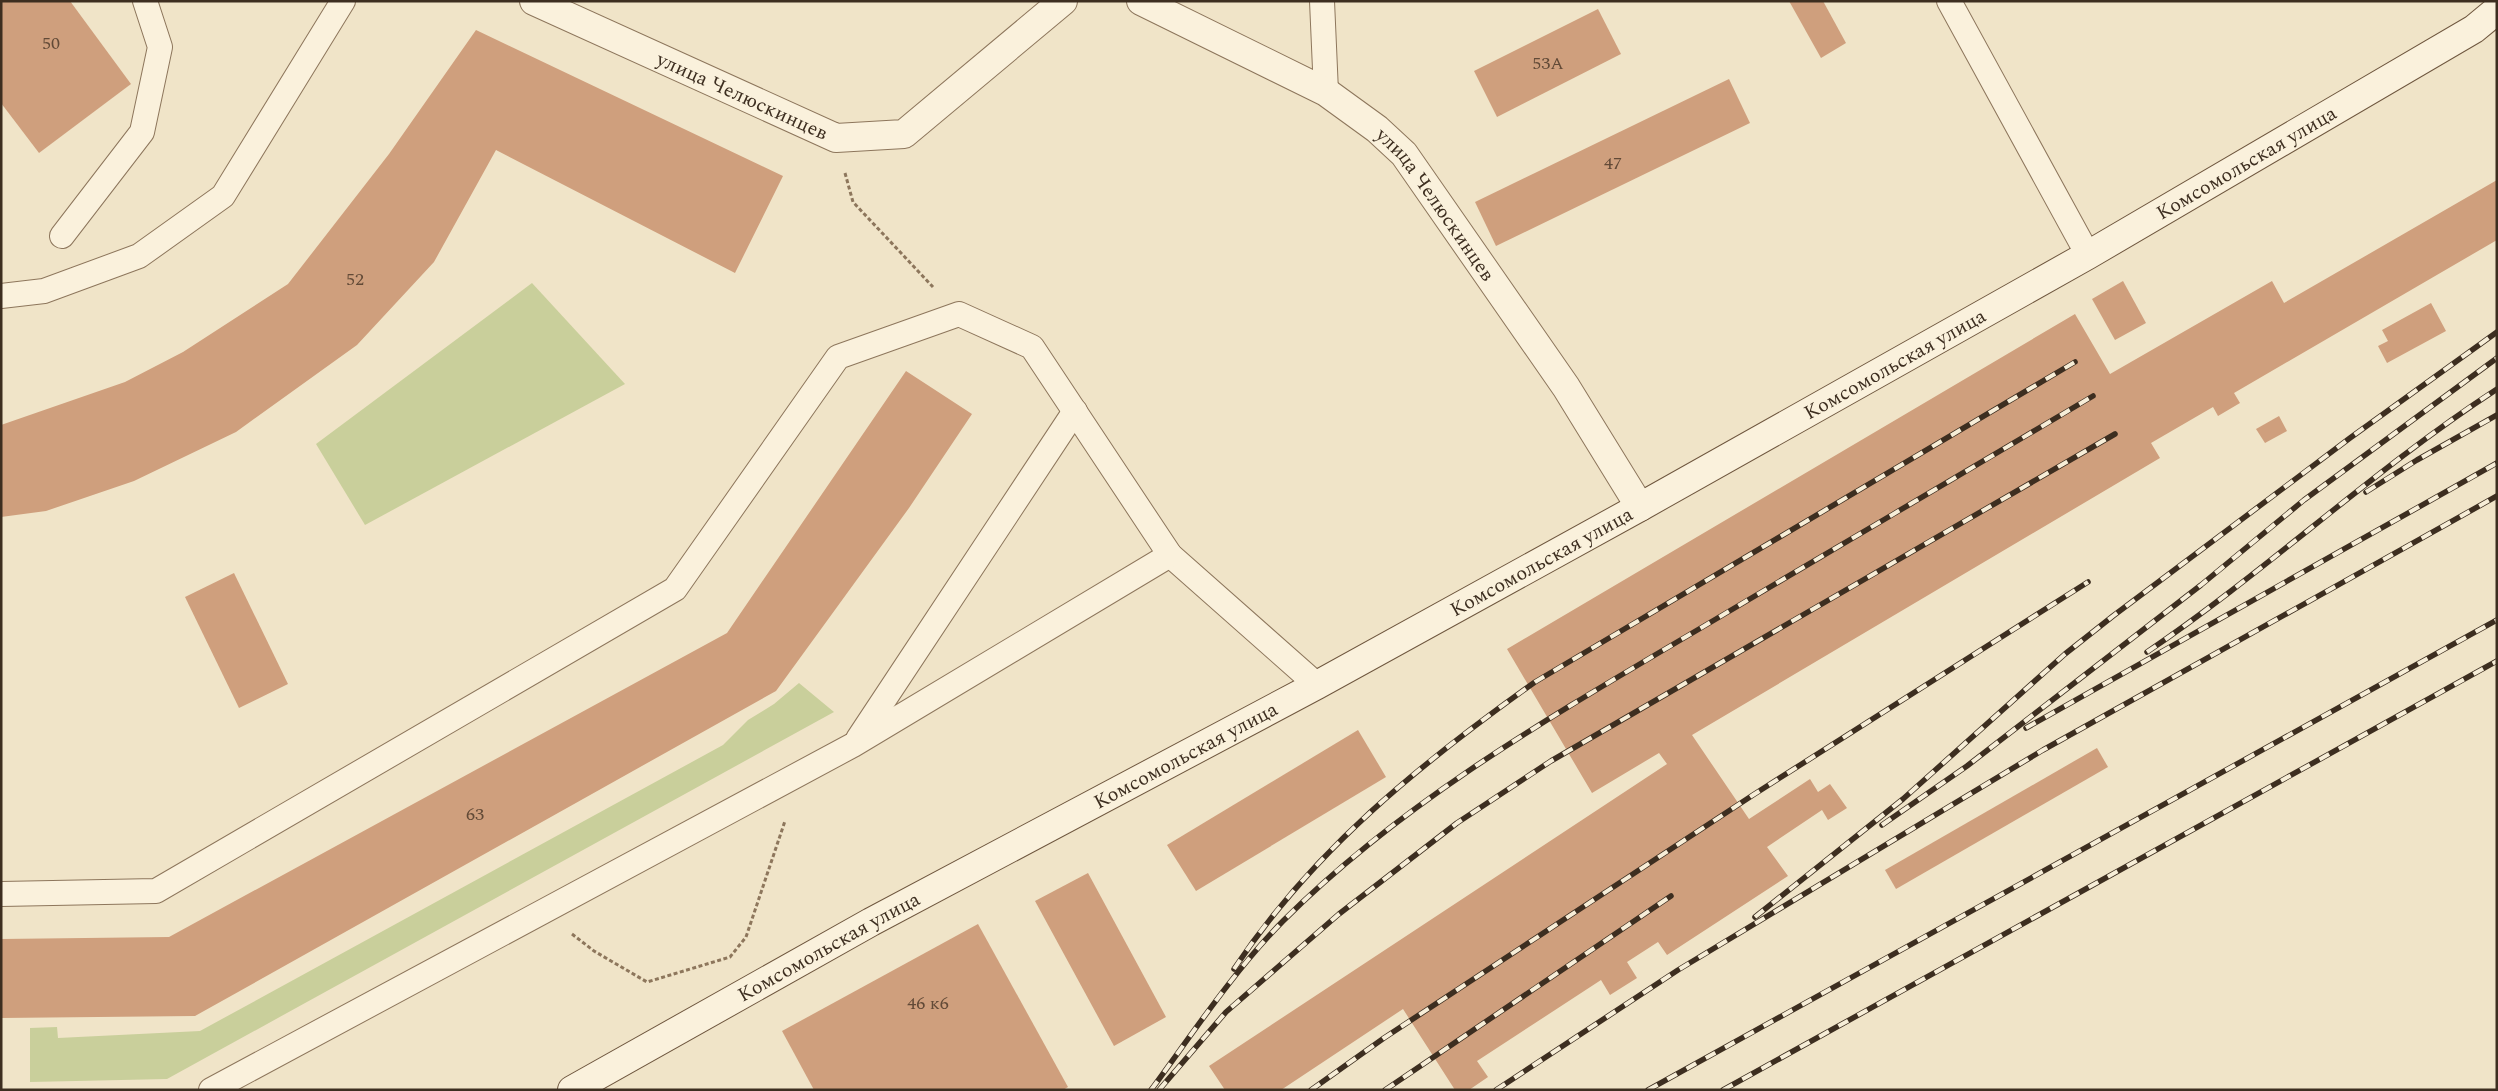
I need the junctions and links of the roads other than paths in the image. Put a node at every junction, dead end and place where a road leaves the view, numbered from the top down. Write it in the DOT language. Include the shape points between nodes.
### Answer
graph roads {
  1 [pos="145,1"];
  2 [pos="343,1"];
  3 [pos="534,1"];
  4 [pos="1063,1"];
  5 [pos="1141,1"];
  6 [pos="1322,1"];
  7 [pos="1949,1"];
  8 [pos="2497,10"];
  9 [pos="1326,92"];
  10 [pos="62,236"];
  11 [pos="2088,255"];
  12 [pos="1,296"];
  13 [pos="1075,411"];
  14 [pos="1640,507"];
  15 [pos="1170,555"];
  16 [pos="1317,685"];
  17 [pos="853,745"];
  18 [pos="1,894"];
  19 [pos="211,1090"];
  20 [pos="572,1090"];
  1 -- 10 [label="lane" via="160,47 142,132"];
  2 -- 12 [label="lane" via="223,196 139,256 44,291"];
  3 -- 4 [label="main road, улица Челюскинцев" via="836,138 904,134"];
  5 -- 9 [label="main road, улица Челюскинцев"];
  6 -- 9 [label="lane"];
  7 -- 11 [label="lane"];
  8 -- 11 [label="main road, Комсомольская улица" via="2474,29"];
  9 -- 14 [label="main road, улица Челюскинцев" via="1377,129 1404,154 1566,387"];
  11 -- 14 [label="main road, Комсомольская улица"];
  13 -- 15 [label="lane"];
  13 -- 17 [label="lane"];
  13 -- 18 [label="lane" via="1032,347 959,314 838,357 675,589 156,891"];
  14 -- 16 [label="main road, Комсомольская улица"];
  15 -- 16 [label="lane"];
  15 -- 17 [label="lane"];
  16 -- 20 [label="main road, Комсомольская улица" via="880,918"];
  17 -- 19 [label="lane"];
}
